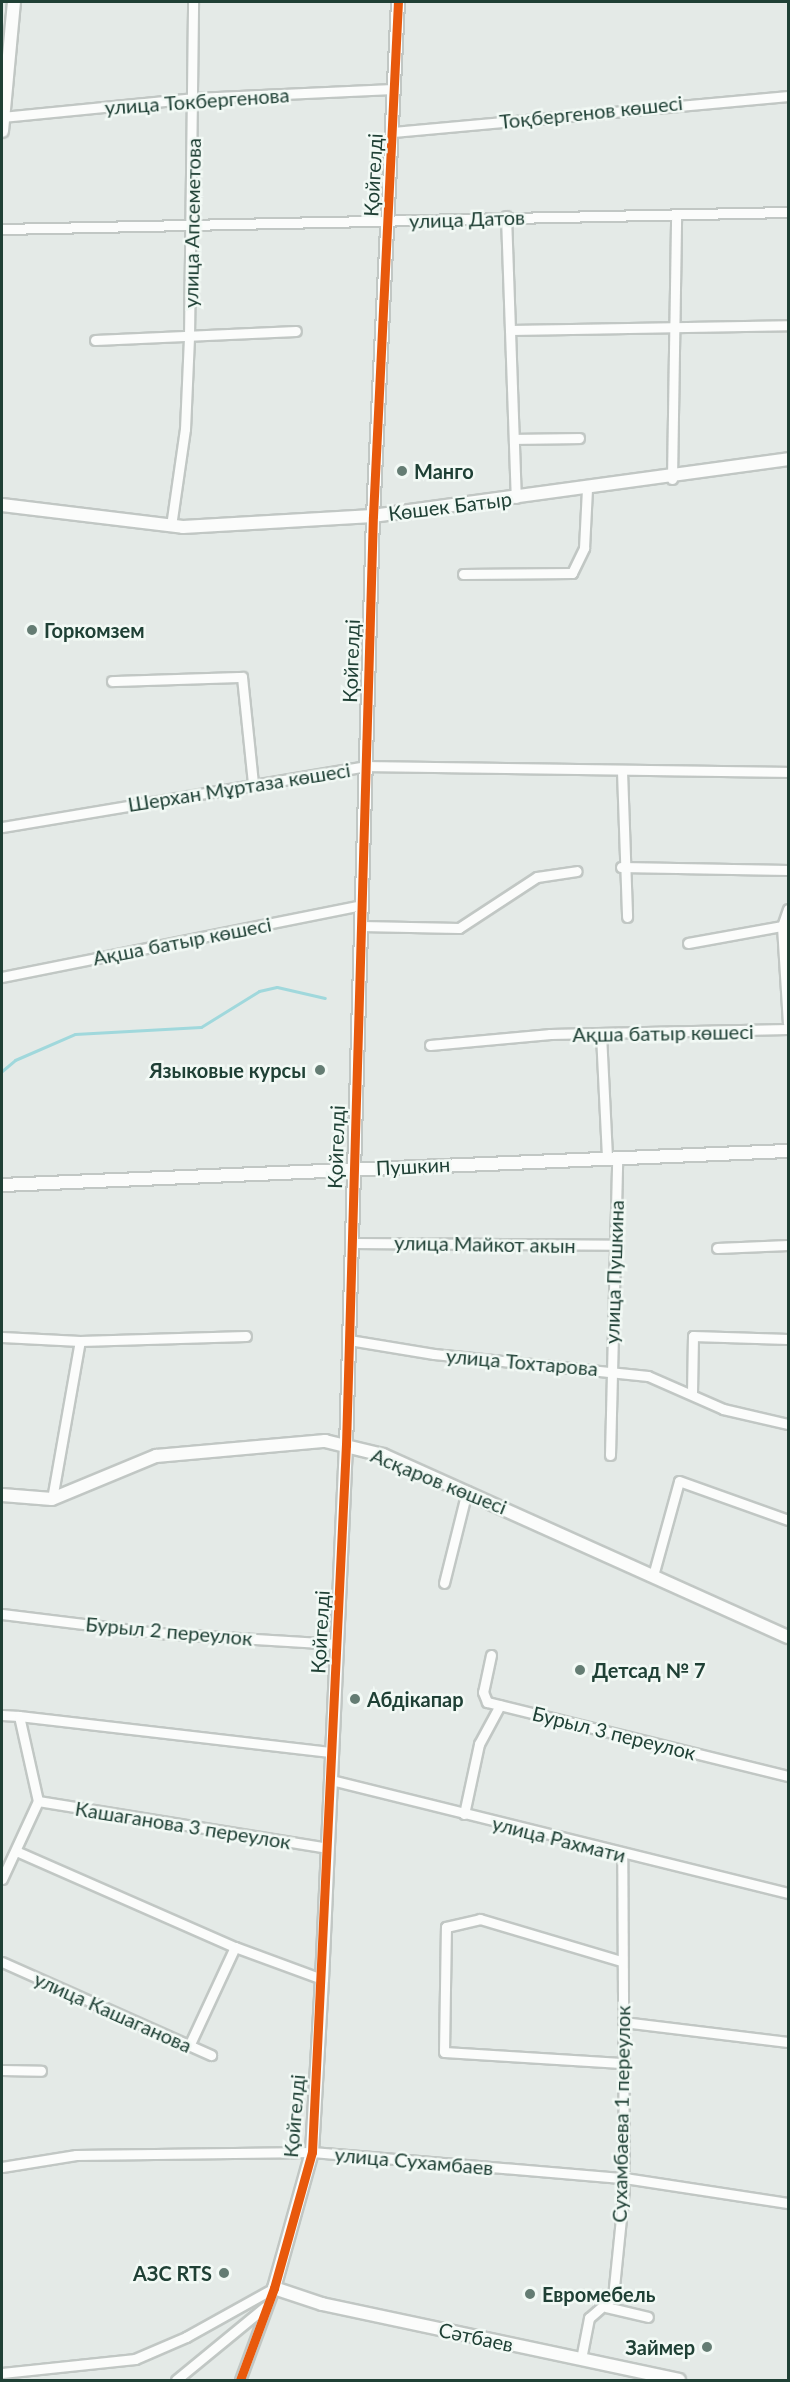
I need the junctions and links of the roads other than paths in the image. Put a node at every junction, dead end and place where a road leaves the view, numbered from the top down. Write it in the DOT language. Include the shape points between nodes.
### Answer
graph roads {
  1 [pos="14,2"];
  2 [pos="193,2"];
  3 [pos="398,2"];
  4 [pos="393,89"];
  5 [pos="789,96"];
  6 [pos="195,98"];
  7 [pos="2,117"];
  8 [pos="2,130"];
  9 [pos="393,132"];
  10 [pos="789,212"];
  11 [pos="676,214"];
  12 [pos="506,216"];
  13 [pos="389,221"];
  14 [pos="191,223"];
  15 [pos="2,229"];
  16 [pos="789,325"];
  17 [pos="673,327"];
  18 [pos="510,330"];
  19 [pos="296,332"];
  20 [pos="189,337"];
  21 [pos="95,340"];
  22 [pos="579,438"];
  23 [pos="514,439"];
  24 [pos="789,459"];
  25 [pos="672,479"];
  26 [pos="587,489"];
  27 [pos="516,498"];
  28 [pos="2,505"];
  29 [pos="373,516"];
  30 [pos="171,526"];
  31 [pos="463,574"];
  32 [pos="112,681"];
  33 [pos="366,766"];
  34 [pos="622,771"];
  35 [pos="789,772"];
  36 [pos="253,783"];
  37 [pos="2,827"];
  38 [pos="621,867"];
  39 [pos="789,870"];
  40 [pos="577,871"];
  41 [pos="362,905"];
  42 [pos="789,909"];
  43 [pos="627,917"];
  44 [pos="361,926"];
  45 [pos="782,926"];
  46 [pos="688,943"];
  47 [pos="2,977"];
  48 [pos="789,1023"];
  49 [pos="789,1029"];
  50 [pos="601,1034"];
  51 [pos="430,1045"];
  52 [pos="789,1151"];
  53 [pos="612,1158"];
  54 [pos="354,1170"];
  55 [pos="2,1185"];
  56 [pos="352,1243"];
  57 [pos="618,1245"];
  58 [pos="789,1245"];
  59 [pos="717,1248"];
  60 [pos="246,1336"];
  61 [pos="2,1337"];
  62 [pos="789,1339"];
  63 [pos="349,1340"];
  64 [pos="80,1341"];
  65 [pos="610,1369"];
  66 [pos="692,1393"];
  67 [pos="789,1424"];
  68 [pos="346,1445"];
  69 [pos="610,1455"];
  70 [pos="467,1491"];
  71 [pos="2,1494"];
  72 [pos="52,1499"];
  73 [pos="789,1520"];
  74 [pos="654,1572"];
  75 [pos="444,1583"];
  76 [pos="2,1614"];
  77 [pos="789,1636"];
  78 [pos="337,1644"];
  79 [pos="491,1655"];
  80 [pos="500,1705"];
  81 [pos="2,1715"];
  82 [pos="19,1716"];
  83 [pos="332,1752"];
  84 [pos="789,1776"];
  85 [pos="331,1780"];
  86 [pos="38,1801"];
  87 [pos="464,1814"];
  88 [pos="328,1848"];
  89 [pos="16,1851"];
  90 [pos="622,1855"];
  91 [pos="2,1879"];
  92 [pos="789,1893"];
  93 [pos="235,1947"];
  94 [pos="621,1961"];
  95 [pos="2,1962"];
  96 [pos="322,1979"];
  97 [pos="623,2022"];
  98 [pos="789,2042"];
  99 [pos="189,2046"];
  100 [pos="211,2055"];
  101 [pos="621,2063"];
  102 [pos="2,2070"];
  103 [pos="41,2071"];
  104 [pos="312,2152"];
  105 [pos="2,2167"];
  106 [pos="624,2178"];
  107 [pos="789,2203"];
  108 [pos="274,2288"];
  109 [pos="265,2307"];
  110 [pos="606,2307"];
  111 [pos="648,2317"];
  112 [pos="580,2360"];
  113 [pos="2,2373"];
  114 [pos="176,2380"];
  115 [pos="240,2380"];
  116 [pos="679,2380"];
  1 -- 7 [label="street"];
  2 -- 6 [label="street, улица Апсеметова"];
  3 -- 4 [label="street, Қойгелді"];
  4 -- 6 [label="street, улица Токбергенова"];
  4 -- 9 [label="street, Қойгелді"];
  5 -- 9 [label="street, Тоқбергенов көшесі"];
  6 -- 7 [label="street, улица Токбергенова"];
  6 -- 14 [label="street, улица Апсеметова"];
  7 -- 8 [label="street"];
  9 -- 13 [label="street, Қойгелді"];
  10 -- 11 [label="street, улица Датов"];
  11 -- 12 [label="street, улица Датов"];
  11 -- 17 [label="street"];
  12 -- 13 [label="street, улица Датов"];
  12 -- 18 [label="street"];
  13 -- 14 [label="street, улица Датов"];
  13 -- 29 [label="street, Қойгелді"];
  14 -- 15 [label="street, улица Датов"];
  14 -- 20 [label="street, улица Апсеметова"];
  16 -- 17 [label="street"];
  17 -- 18 [label="street"];
  17 -- 25 [label="street"];
  18 -- 23 [label="street"];
  19 -- 20 [label="street, улица Апсеметова"];
  20 -- 21 [label="street, улица Апсеметова"];
  20 -- 30 [label="street, улица Апсеметова" via="185,429"];
  22 -- 23 [label="street"];
  23 -- 27 [label="street"];
  24 -- 25 [label="street, Көшек Батыр"];
  25 -- 26 [label="street, Көшек Батыр"];
  26 -- 27 [label="street, Көшек Батыр"];
  26 -- 31 [label="street" via="584,548 572,573"];
  27 -- 29 [label="street, Көшек Батыр"];
  28 -- 30 [label="street, Көшек Батыр"];
  29 -- 30 [label="street, Көшек Батыр"];
  29 -- 33 [label="street, Қойгелді"];
  32 -- 36 [label="street" via="242,677"];
  33 -- 34 [label="street, Шерхан Мұртаза көшесі"];
  33 -- 36 [label="street, Шерхан Мұртаза көшесі"];
  33 -- 41 [label="street, Қойгелді"];
  34 -- 35 [label="street, Шерхан Мұртаза көшесі"];
  34 -- 38 [label="street"];
  36 -- 37 [label="street, Шерхан Мұртаза көшесі"];
  38 -- 39 [label="street"];
  38 -- 43 [label="street"];
  40 -- 44 [label="street" via="537,877 459,928"];
  41 -- 44 [label="street, Қойгелді"];
  41 -- 47 [label="street, Ақша батыр көшесі"];
  42 -- 45 [label="street"];
  44 -- 54 [label="street, Қойгелді"];
  45 -- 46 [label="street"];
  45 -- 48 [label="street"];
  49 -- 50 [label="street, Ақша батыр көшесі"];
  50 -- 51 [label="street, Ақша батыр көшесі"];
  50 -- 53 [label="street, улица Пушкина"];
  52 -- 53 [label="street, Пушкин"];
  53 -- 54 [label="street, Пушкин"];
  53 -- 57 [label="street, улица Пушкина"];
  54 -- 55 [label="street, Пушкин"];
  54 -- 56 [label="street, Қойгелді"];
  56 -- 57 [label="street, улица Майкот акын"];
  56 -- 63 [label="street, Қойгелді"];
  57 -- 65 [label="street, улица Пушкина"];
  58 -- 59 [label="street"];
  60 -- 64 [label="street"];
  61 -- 64 [label="street"];
  62 -- 66 [label="street" via="693,1336"];
  63 -- 65 [label="street, улица Тохтарова" via="434,1354"];
  63 -- 68 [label="street, Қойгелді"];
  64 -- 72 [label="street"];
  65 -- 66 [label="street, улица Тохтарова"];
  65 -- 69 [label="street, улица Пушкина"];
  66 -- 67 [label="street, улица Тохтарова" via="723,1409"];
  68 -- 70 [label="street, Асқаров көшесі"];
  68 -- 72 [label="street, Асқаров көшесі" via="325,1441 156,1456"];
  68 -- 78 [label="street, Қойгелді"];
  70 -- 74 [label="street, Асқаров көшесі"];
  70 -- 75 [label="street"];
  71 -- 72 [label="street, Асқаров көшесі"];
  73 -- 74 [label="street" via="679,1482"];
  74 -- 77 [label="street, Асқаров көшесі"];
  76 -- 78 [label="street, Бурыл 2 переулок" via="157,1633"];
  78 -- 83 [label="street, Қойгелді"];
  79 -- 80 [label="street" via="484,1698"];
  80 -- 84 [label="street, Бурыл 3 переулок"];
  80 -- 87 [label="street" via="479,1744"];
  81 -- 82 [label="street"];
  82 -- 83 [label="street"];
  82 -- 86 [label="street"];
  83 -- 85 [label="street, Қойгелді"];
  85 -- 87 [label="street, улица Рахмати"];
  85 -- 88 [label="street, Қойгелді"];
  86 -- 88 [label="street, Кашаганова 3 переулок"];
  86 -- 89 [label="street"];
  87 -- 90 [label="street, улица Рахмати"];
  88 -- 96 [label="street, Қойгелді"];
  89 -- 91 [label="street"];
  89 -- 93 [label="street"];
  90 -- 92 [label="street, улица Рахмати"];
  90 -- 94 [label="street, Сухамбаева 1 переулок"];
  93 -- 96 [label="street"];
  93 -- 99 [label="street"];
  94 -- 97 [label="street, Сухамбаева 1 переулок"];
  94 -- 101 [label="street" via="480,1919 446,1927 444,2052"];
  95 -- 99 [label="street, улица Кашаганова"];
  96 -- 104 [label="street, Қойгелді"];
  97 -- 98 [label="street"];
  97 -- 101 [label="street, Сухамбаева 1 переулок"];
  99 -- 100 [label="street, улица Кашаганова"];
  101 -- 106 [label="street, Сухамбаева 1 переулок"];
  102 -- 103 [label="street"];
  104 -- 105 [label="street, улица Сухамбаев" via="76,2155"];
  104 -- 106 [label="street, улица Сухамбаев"];
  104 -- 108 [label="street, Қойгелді"];
  106 -- 107 [label="street, улица Сухамбаев"];
  106 -- 110 [label="street, Сухамбаева 1 переулок" via="616,2275"];
  108 -- 109 [label="street"];
  108 -- 112 [label="street, Сәтбаев" via="322,2304"];
  108 -- 113 [label="street" via="186,2337 135,2359"];
  109 -- 114 [label="street"];
  109 -- 115 [label="street"];
  110 -- 111 [label="street"];
  110 -- 112 [label="street, Сухамбаева 1 переулок" via="589,2318"];
  112 -- 116 [label="street, Сәтбаев"];
}
